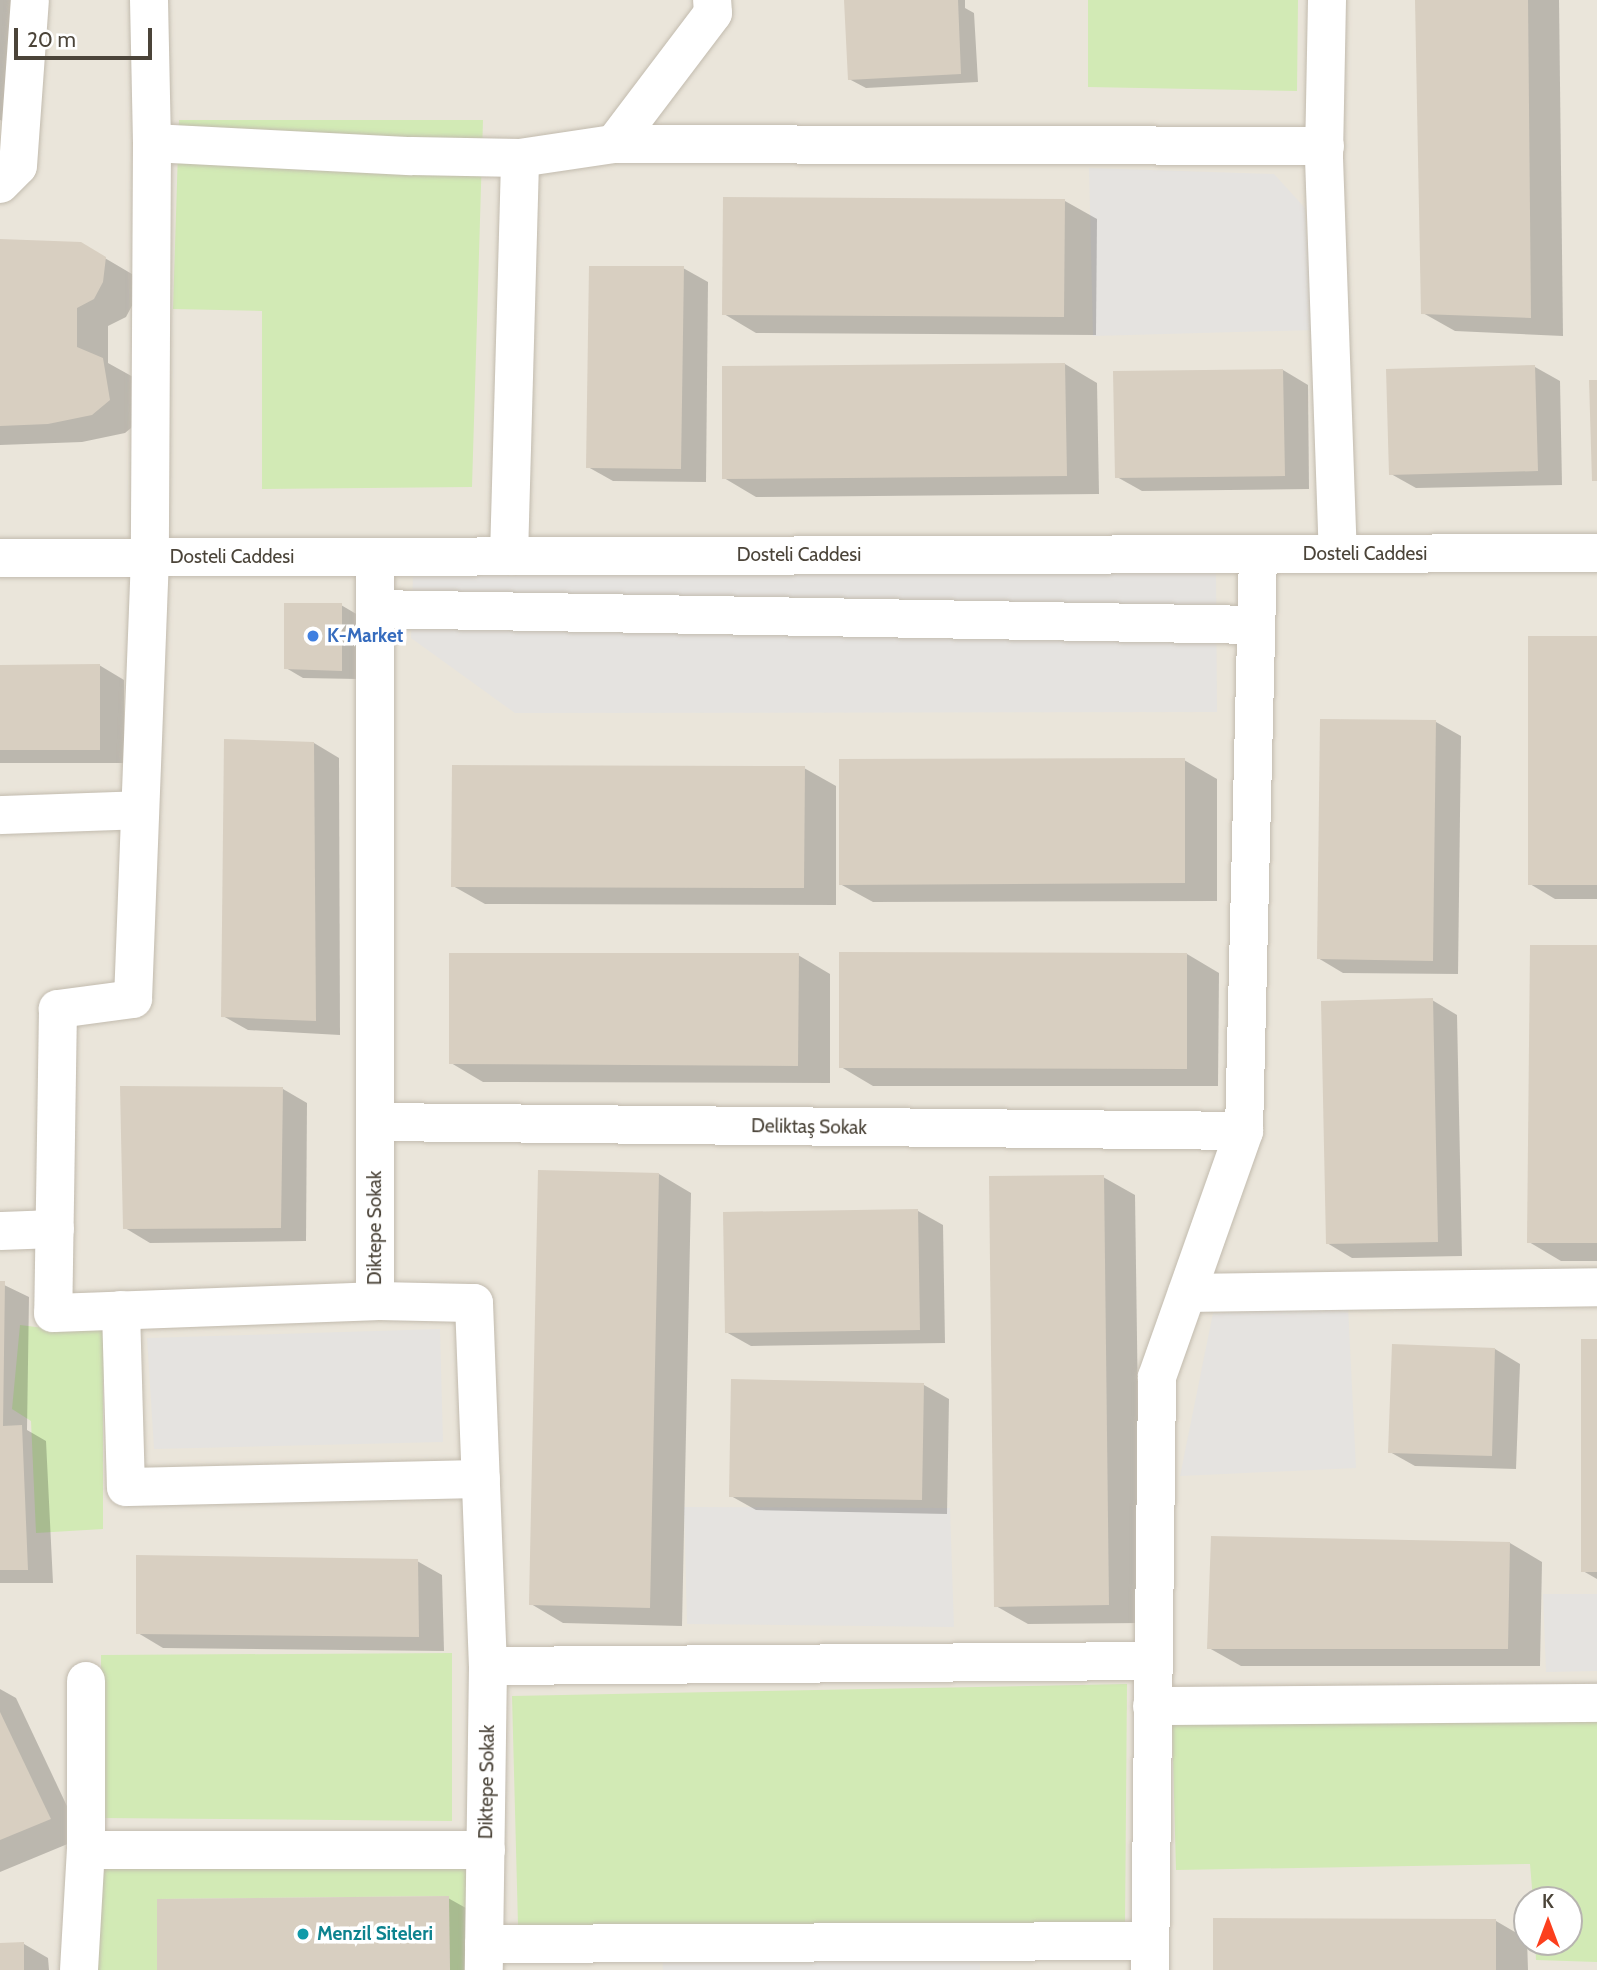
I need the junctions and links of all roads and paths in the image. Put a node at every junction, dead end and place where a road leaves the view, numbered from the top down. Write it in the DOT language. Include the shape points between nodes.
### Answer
graph roads {
  1 [pos="30,0"];
  2 [pos="149,0"];
  3 [pos="712,0"];
  4 [pos="1327,0"];
  5 [pos="152,143"];
  6 [pos="614,144"];
  7 [pos="1325,146"];
  8 [pos="520,158"];
  9 [pos="0,184"];
  10 [pos="1597,553"];
  11 [pos="1258,554"];
  12 [pos="1338,554"];
  13 [pos="509,556"];
  14 [pos="150,557"];
  15 [pos="375,557"];
  16 [pos="0,558"];
  17 [pos="375,609"];
  18 [pos="1256,625"];
  19 [pos="140,810"];
  20 [pos="0,815"];
  21 [pos="375,1122"];
  22 [pos="1244,1131"];
  23 [pos="55,1229"];
  24 [pos="0,1231"];
  25 [pos="1597,1287"];
  26 [pos="1186,1293"];
  27 [pos="375,1301"];
  28 [pos="121,1310"];
  29 [pos="481,1479"];
  30 [pos="1153,1661"];
  31 [pos="488,1666"];
  32 [pos="86,1681"];
  33 [pos="1597,1703"];
  34 [pos="1152,1706"];
  35 [pos="86,1850"];
  36 [pos="486,1850"];
  37 [pos="1150,1956"];
  38 [pos="484,1957"];
  39 [pos="79,1970"];
  1 -- 9 [label="street" via="18,166"];
  2 -- 5 [label="street"];
  3 -- 6 [label="street" via="713,13"];
  4 -- 7 [label="street"];
  5 -- 8 [label="street"];
  5 -- 14 [label="street"];
  6 -- 7 [label="street"];
  6 -- 8 [label="street"];
  7 -- 12 [label="street"];
  8 -- 13 [label="street"];
  10 -- 12 [label="street, Dosteli Caddesi"];
  11 -- 12 [label="street, Dosteli Caddesi"];
  11 -- 13 [label="street, Dosteli Caddesi"];
  11 -- 18 [label="street"];
  13 -- 15 [label="street, Dosteli Caddesi"];
  14 -- 15 [label="street, Dosteli Caddesi"];
  14 -- 16 [label="street, Dosteli Caddesi"];
  14 -- 19 [label="street"];
  15 -- 17 [label="street, Diktepe Sokak"];
  17 -- 18 [label="street"];
  17 -- 21 [label="street, Diktepe Sokak"];
  18 -- 22 [label="street"];
  19 -- 20 [label="street"];
  19 -- 23 [label="street" via="133,999 58,1009"];
  21 -- 22 [label="street, Deliktaş Sokak"];
  21 -- 27 [label="street, Diktepe Sokak"];
  22 -- 26 [label="street"];
  23 -- 24 [label="street"];
  23 -- 28 [label="street" via="53,1313"];
  25 -- 26 [label="street"];
  26 -- 30 [label="street" via="1157,1377"];
  27 -- 28 [label="street"];
  27 -- 29 [label="street, Diktepe Sokak" via="474,1303"];
  28 -- 29 [label="street" via="126,1487"];
  29 -- 31 [label="street, Diktepe Sokak"];
  30 -- 31 [label="street"];
  30 -- 34 [label="street"];
  31 -- 36 [label="street, Diktepe Sokak"];
  32 -- 35 [label="street"];
  33 -- 34 [label="street"];
  34 -- 37 [label="street"];
  35 -- 36 [label="street"];
  35 -- 39 [label="street"];
  36 -- 38 [label="street, Diktepe Sokak"];
  37 -- 38 [label="street"];
}
